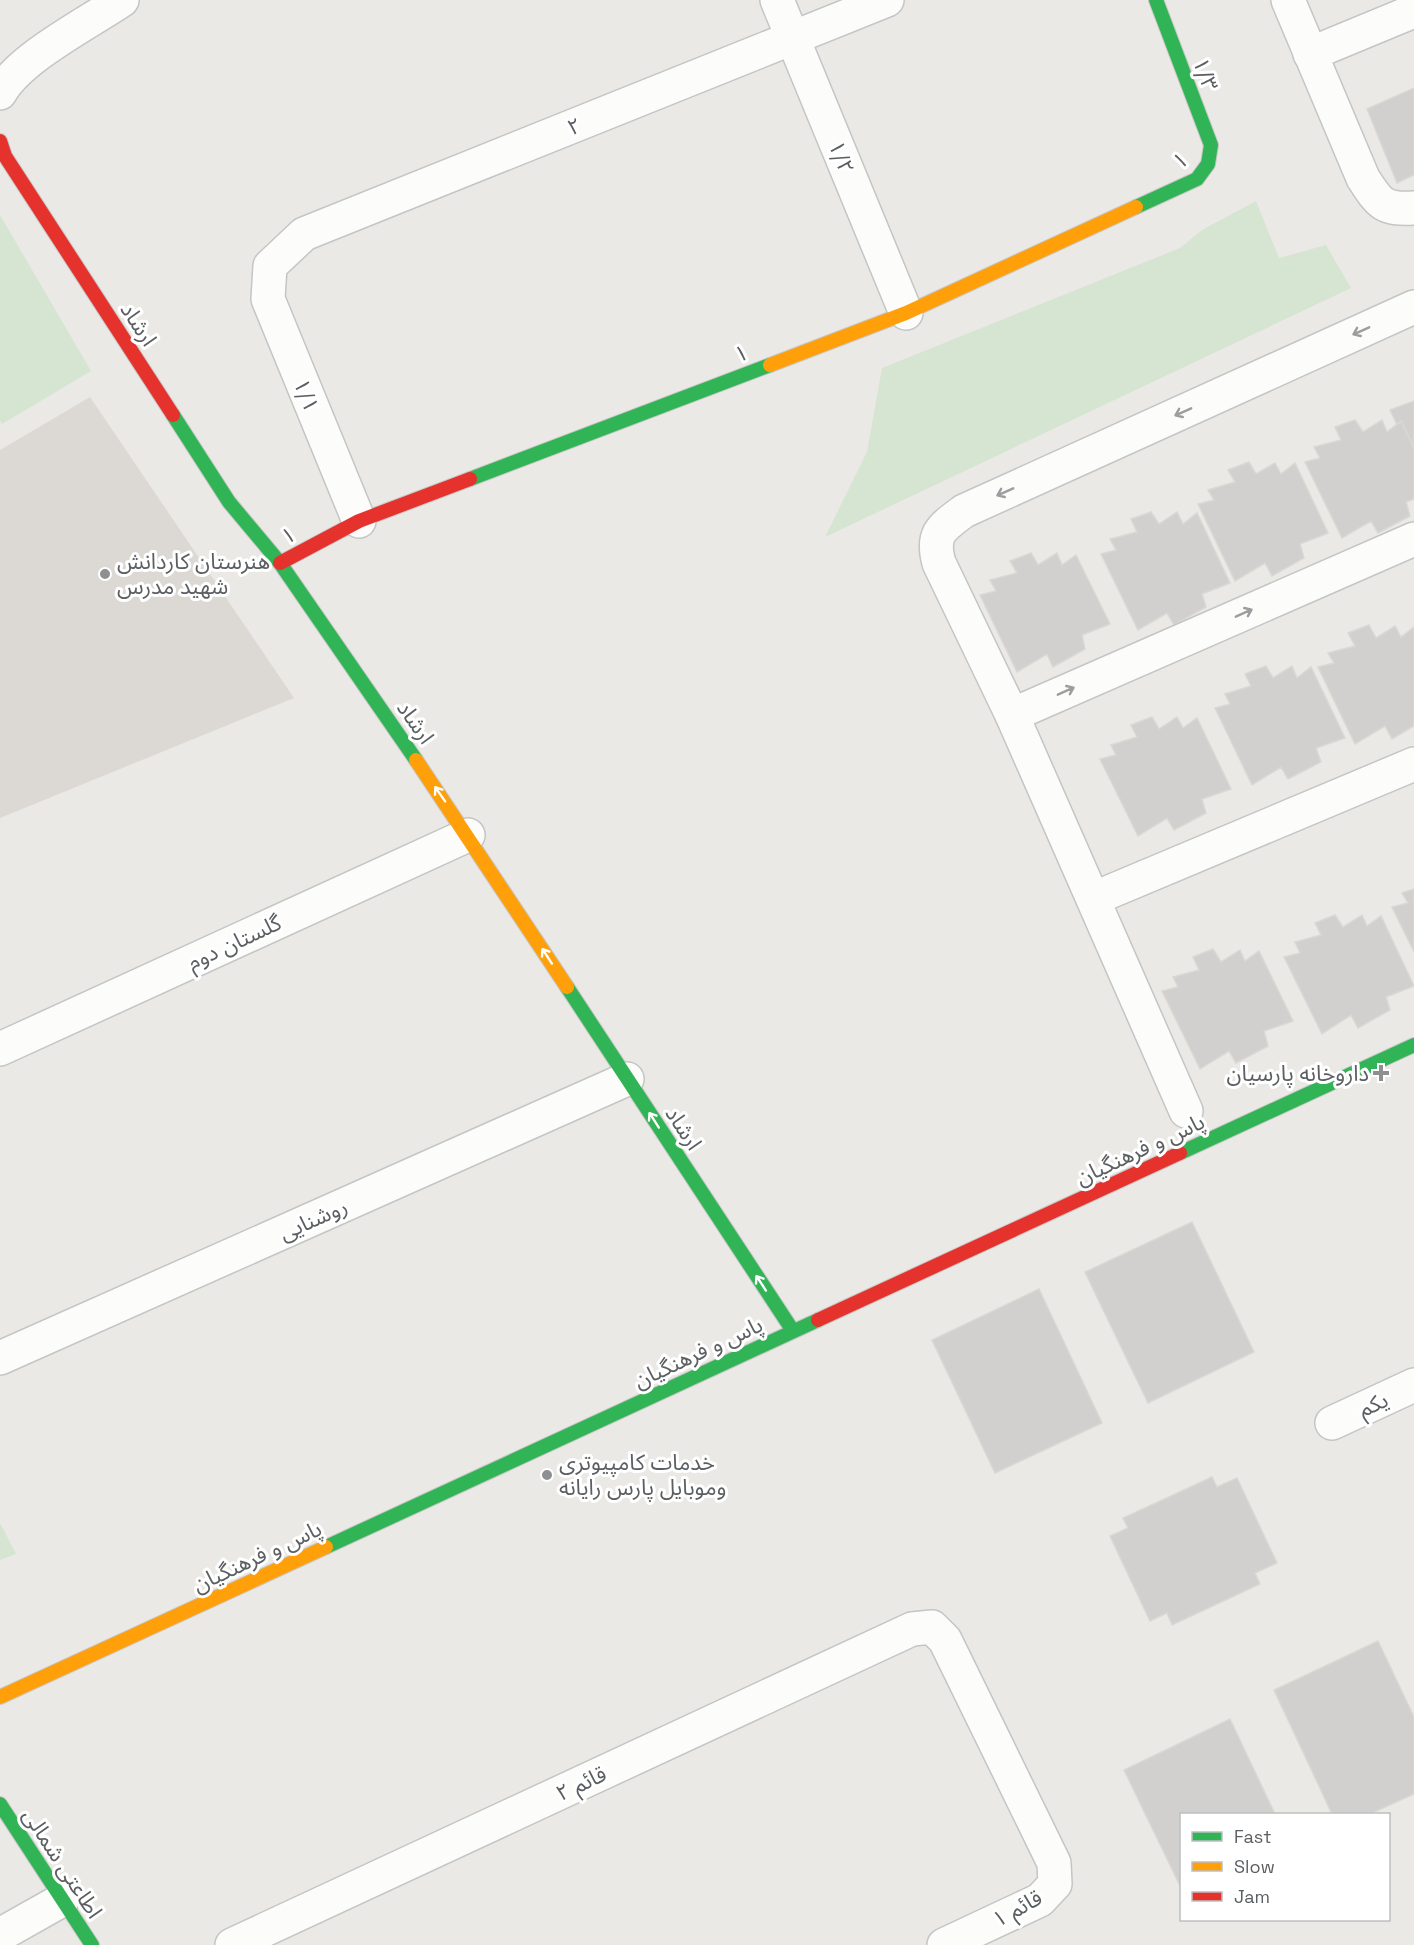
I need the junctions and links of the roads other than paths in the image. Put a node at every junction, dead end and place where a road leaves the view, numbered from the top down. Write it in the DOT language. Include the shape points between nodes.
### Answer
graph roads {
  1 [pos="122,0"];
  2 [pos="777,0"];
  3 [pos="887,0"];
  4 [pos="1156,0"];
  5 [pos="1288,0"];
  6 [pos="1414,11"];
  7 [pos="793,39"];
  8 [pos="1310,54"];
  9 [pos="0,93"];
  10 [pos="0,141"];
  11 [pos="1208,164"];
  12 [pos="1414,208"];
  13 [pos="270,266"];
  14 [pos="1414,307"];
  15 [pos="906,313"];
  16 [pos="359,521"];
  17 [pos="1414,539"];
  18 [pos="280,563"];
  19 [pos="1012,715"];
  20 [pos="1414,764"];
  21 [pos="468,835"];
  22 [pos="1095,898"];
  23 [pos="1414,1046"];
  24 [pos="0,1049"];
  25 [pos="627,1079"];
  26 [pos="1186,1111"];
  27 [pos="793,1331"];
  28 [pos="0,1358"];
  29 [pos="1414,1385"];
  30 [pos="1332,1423"];
  31 [pos="0,1697"];
  32 [pos="0,1804"];
  33 [pos="1055,1884"];
  34 [pos="62,1900"];
  35 [pos="0,1935"];
  36 [pos="92,1945"];
  37 [pos="232,1945"];
  38 [pos="944,1945"];
  1 -- 9 [label="street" via="21,66"];
  2 -- 7 [label="street, ۱/۲"];
  3 -- 7 [label="street, ۲"];
  4 -- 11 [label="street, ۱/۳" via="1210,145"];
  5 -- 8 [label="street"];
  6 -- 8 [label="street"];
  7 -- 13 [label="street, ۲" via="304,234"];
  7 -- 15 [label="street, ۱/۲"];
  8 -- 12 [label="street" via="1363,178 1377,199 1391,209"];
  10 -- 18 [label="street, ارشاد" via="5,156 229,502"];
  11 -- 15 [label="street, ۱" via="1197,179"];
  13 -- 16 [label="street, ۱/۱" via="268,299"];
  14 -- 19 [label="street, one-way" via="964,511 942,527 934,545 939,563"];
  15 -- 16 [label="street, ۱"];
  16 -- 18 [label="street, ۱"];
  19 -- 17 [label="street, one-way"];
  21 -- 18 [label="street, ارشاد, one-way"];
  19 -- 22 [label="street"];
  20 -- 22 [label="street"];
  21 -- 24 [label="street, گلستان دوم"];
  25 -- 21 [label="street, ارشاد, one-way"];
  22 -- 26 [label="street"];
  23 -- 27 [label="street, پاس و فرهنگیان"];
  27 -- 25 [label="street, ارشاد, one-way"];
  25 -- 28 [label="street, روشنایی"];
  27 -- 31 [label="street, پاس و فرهنگیان"];
  29 -- 30 [label="street, یکم"];
  32 -- 34 [label="street, اطاعتی شمالی"];
  33 -- 37 [label="street, قائم ۲" via="1054,1863 945,1640 932,1628 912,1629"];
  33 -- 38 [label="street, قائم ۱" via="1040,1900"];
  34 -- 35 [label="street"];
  34 -- 36 [label="street, اطاعتی شمالی"];
}
